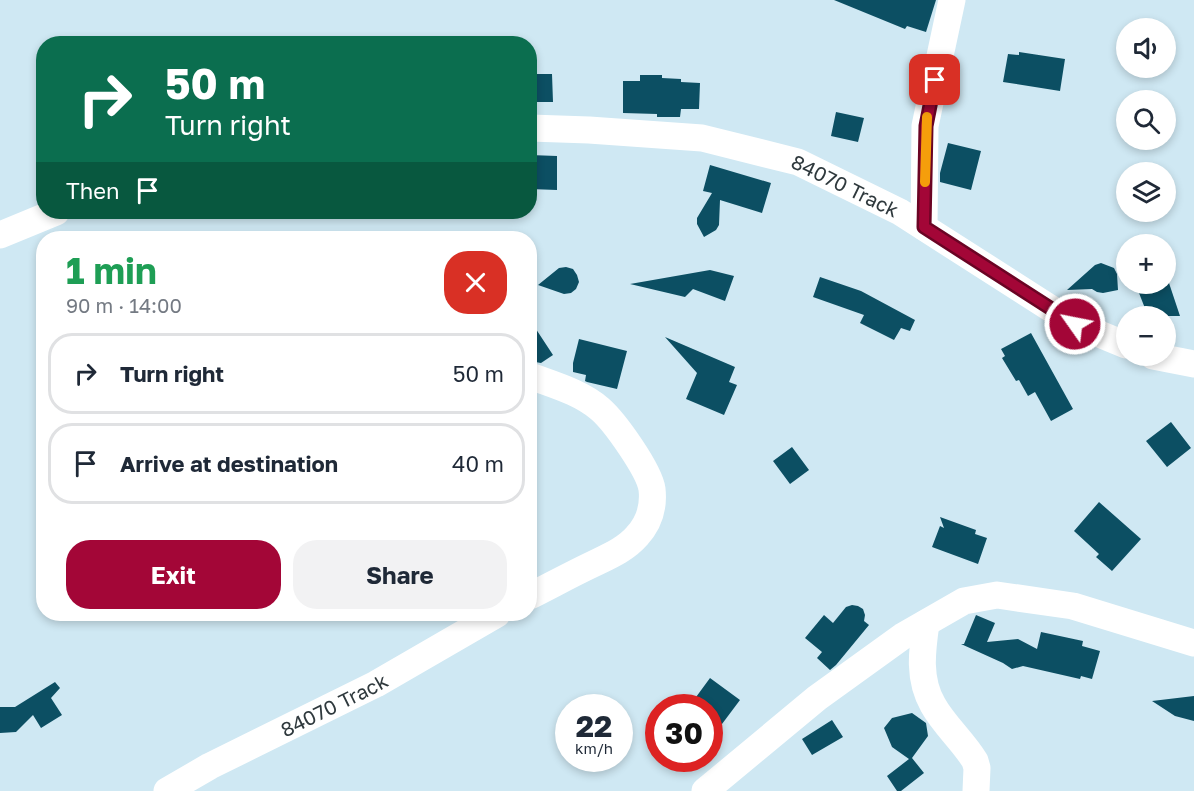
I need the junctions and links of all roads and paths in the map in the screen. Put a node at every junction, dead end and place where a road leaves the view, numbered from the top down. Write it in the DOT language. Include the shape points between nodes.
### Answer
graph roads {
  1 [pos="952,0"];
  2 [pos="537,128"];
  3 [pos="39,219"];
  4 [pos="924,227"];
  5 [pos="0,235"];
  6 [pos="1116,341"];
  7 [pos="1176,360"];
  8 [pos="1194,364"];
  9 [pos="537,379"];
  10 [pos="537,593"];
  11 [pos="485,621"];
  12 [pos="926,623"];
  13 [pos="1194,643"];
  14 [pos="167,791"];
  15 [pos="705,791"];
  16 [pos="976,791"];
  1 -- 4 [label="street" via="926,126"];
  2 -- 4 [label="street, 84070 Track" via="702,138 768,153 798,162"];
  3 -- 5 [label="street"];
  4 -- 6 [label="street, 84070 Track" via="1075,324"];
  7 -- 8 [label="street"];
  9 -- 10 [label="street" via="576,393 600,409 641,465 651,487 652,506 647,523 636,538"];
  11 -- 14 [label="street, 84070 Track" via="376,684"];
  12 -- 13 [label="street" via="964,601 997,595 1073,606"];
  12 -- 15 [label="street" via="817,698"];
  12 -- 16 [label="street" via="921,661 926,688 933,705 975,761"];
}
